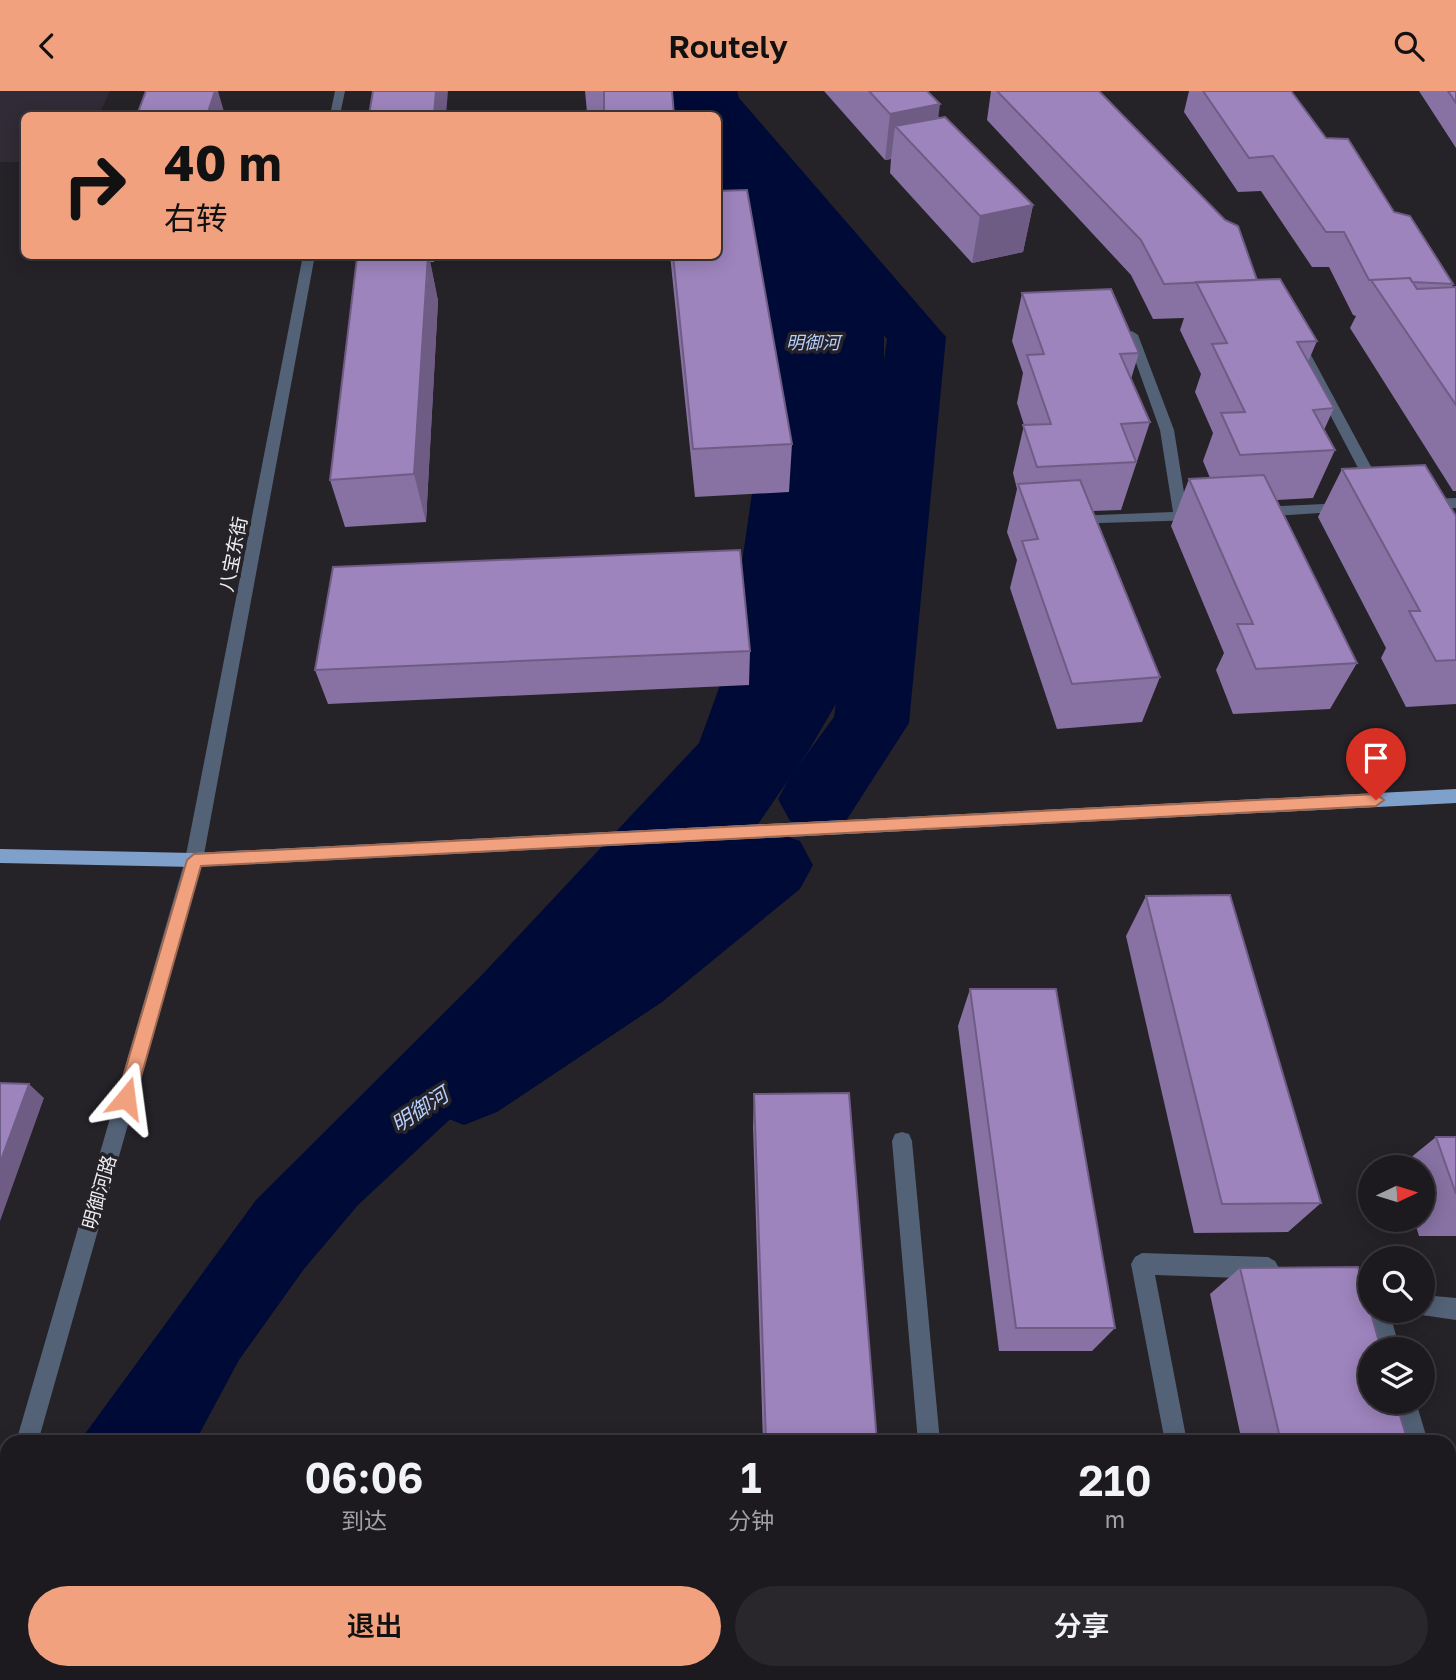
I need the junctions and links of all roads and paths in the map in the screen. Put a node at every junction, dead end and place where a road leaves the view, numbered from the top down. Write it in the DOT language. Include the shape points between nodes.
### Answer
graph roads {
  1 [pos="340,91"];
  2 [pos="336,112"];
  3 [pos="308,259"];
  4 [pos="1289,326"];
  5 [pos="1132,335"];
  6 [pos="1379,494"];
  7 [pos="1456,503"];
  8 [pos="1359,507"];
  9 [pos="1420,508"];
  10 [pos="1237,513"];
  11 [pos="1209,514"];
  12 [pos="1181,516"];
  13 [pos="1052,522"];
  14 [pos="1456,796"];
  15 [pos="0,856"];
  16 [pos="194,860"];
  17 [pos="902,1141"];
  18 [pos="1294,1269"];
  19 [pos="1435,1306"];
  20 [pos="1456,1309"];
  21 [pos="1409,1414"];
  22 [pos="29,1435"];
  23 [pos="928,1435"];
  24 [pos="1175,1435"];
  25 [pos="1415,1435"];
  1 -- 2 [label="street"];
  3 -- 16 [label="street, 八宝东街"];
  4 -- 6 [label="street"];
  5 -- 12 [label="street" via="1167,430"];
  7 -- 9 [label="street"];
  8 -- 10 [label="street" via="1282,517"];
  11 -- 12 [label="street"];
  12 -- 13 [label="street"];
  14 -- 16 [label="main road"];
  15 -- 16 [label="main road"];
  16 -- 22 [label="street, 明御河路"];
  17 -- 23 [label="street"];
  18 -- 24 [label="street" via="1142,1264"];
  19 -- 20 [label="street"];
  21 -- 25 [label="street"];
}
